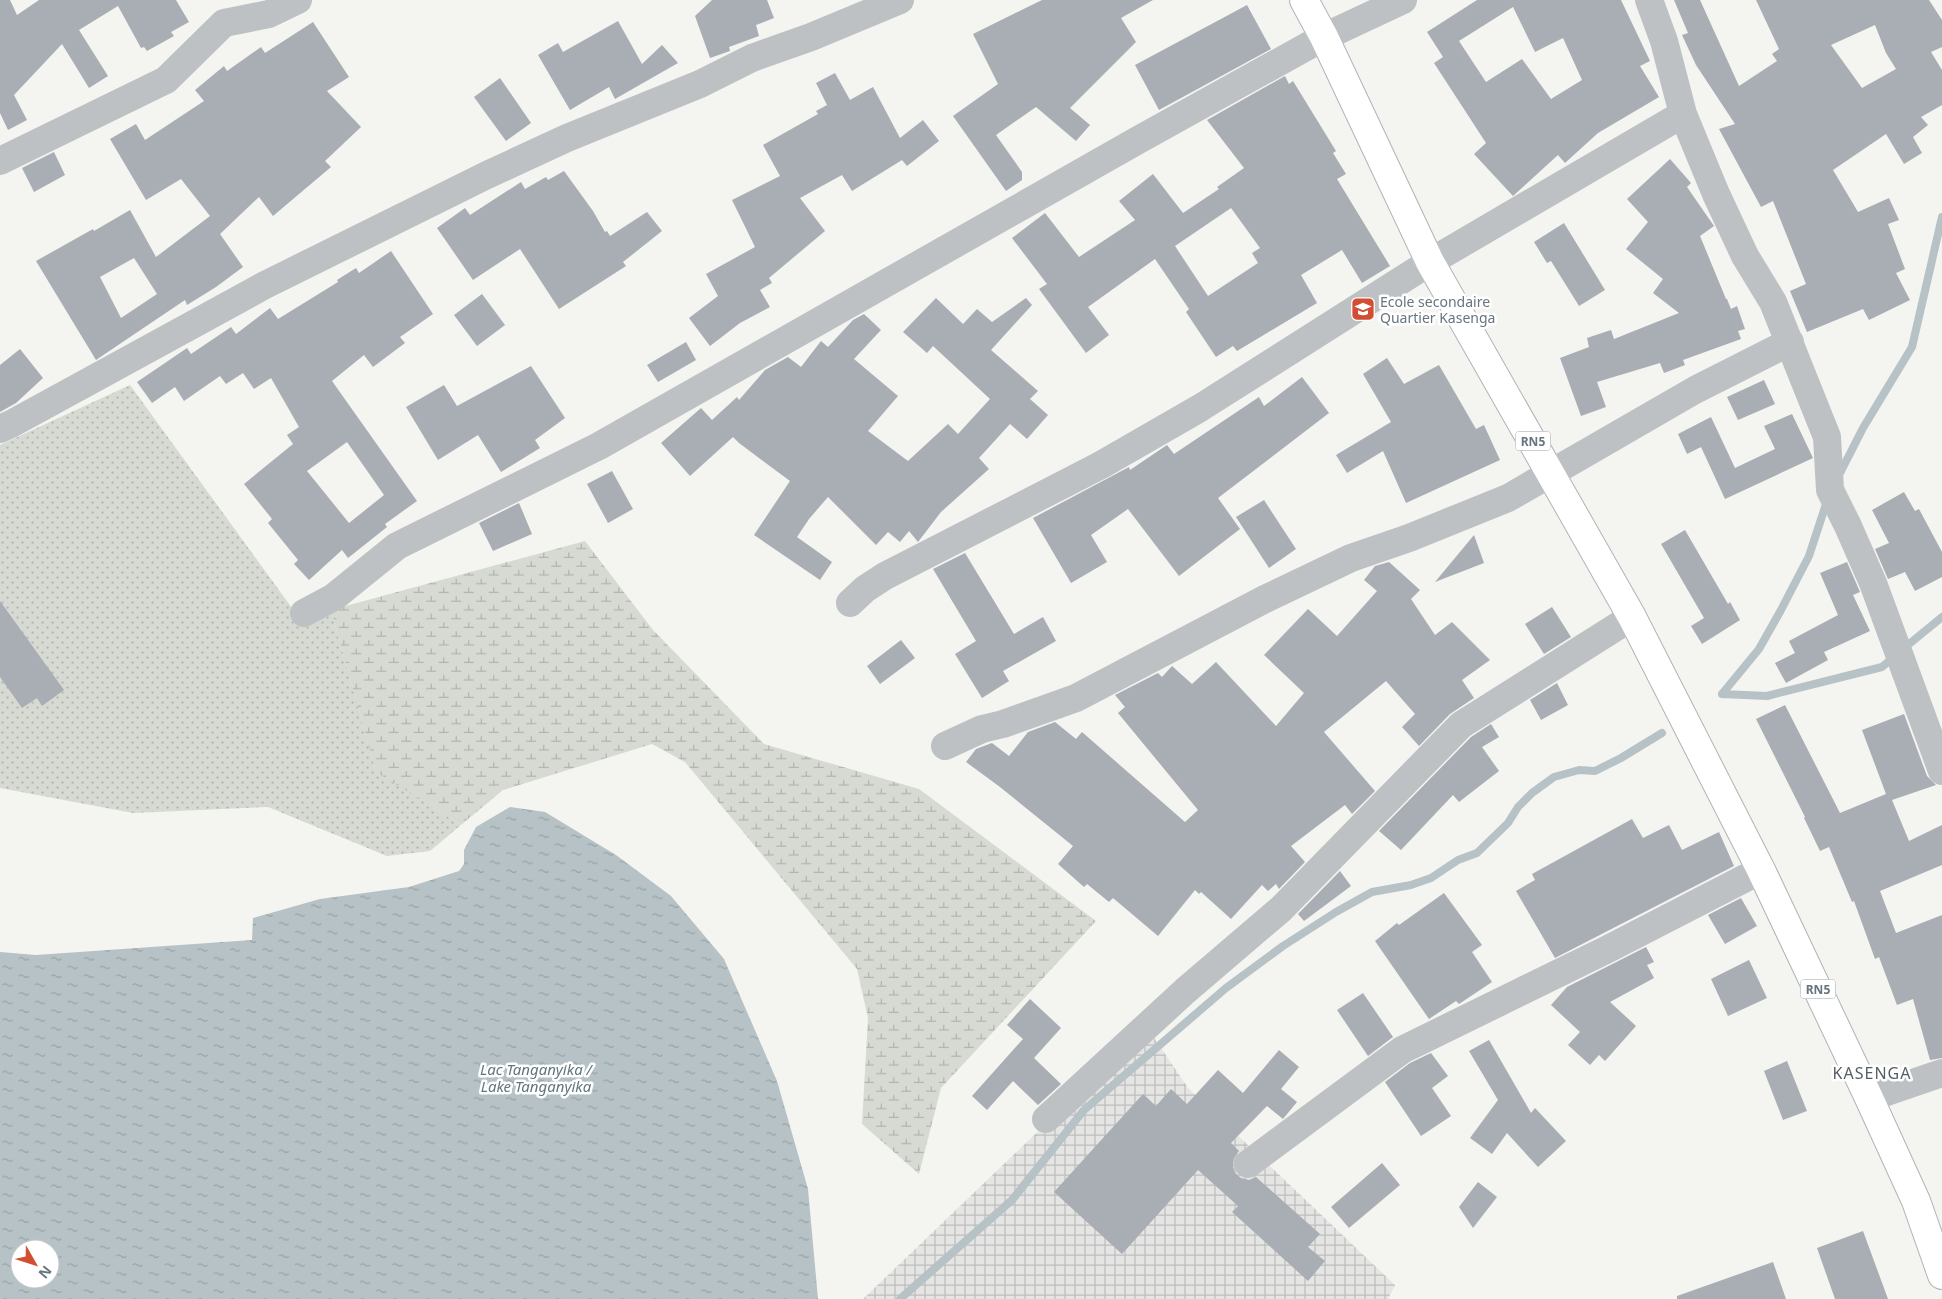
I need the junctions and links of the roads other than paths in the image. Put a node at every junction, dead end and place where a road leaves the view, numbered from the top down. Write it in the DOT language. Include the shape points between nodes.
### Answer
graph roads {
  1 [pos="298,0"];
  2 [pos="900,0"];
  3 [pos="1304,0"];
  4 [pos="1404,0"];
  5 [pos="1649,0"];
  6 [pos="1324,36"];
  7 [pos="1684,114"];
  8 [pos="0,161"];
  9 [pos="1430,262"];
  10 [pos="1790,342"];
  11 [pos="0,429"];
  12 [pos="1551,472"];
  13 [pos="850,602"];
  14 [pos="304,613"];
  15 [pos="1632,617"];
  16 [pos="945,746"];
  17 [pos="1942,771"];
  18 [pos="1761,870"];
  19 [pos="1942,1073"];
  20 [pos="1869,1098"];
  21 [pos="1046,1119"];
  22 [pos="1248,1164"];
  23 [pos="1942,1275"];
  1 -- 8 [label="street" via="269,14 224,23 166,80"];
  2 -- 11 [label="street" via="752,58 486,175 265,285"];
  3 -- 6 [label="highway, RN5"];
  4 -- 6 [label="street"];
  5 -- 7 [label="street"];
  6 -- 9 [label="highway, RN5"];
  6 -- 14 [label="street" via="599,446 397,546 334,598"];
  7 -- 9 [label="street"];
  7 -- 10 [label="street" via="1737,239 1773,302"];
  9 -- 12 [label="highway, RN5"];
  9 -- 13 [label="street" via="1200,408 1101,465 885,576"];
  10 -- 12 [label="street" via="1695,390"];
  10 -- 17 [label="street" via="1827,437 1830,490 1873,583"];
  12 -- 15 [label="highway, RN5"];
  12 -- 16 [label="street" via="1508,498 1302,580 1076,698 982,729"];
  15 -- 18 [label="highway, RN5"];
  15 -- 21 [label="street" via="1461,725 1281,909 1185,991"];
  18 -- 20 [label="highway, RN5"];
  18 -- 22 [label="street" via="1402,1050"];
  19 -- 20 [label="street"];
  20 -- 23 [label="highway, RN5" via="1916,1201"];
}
